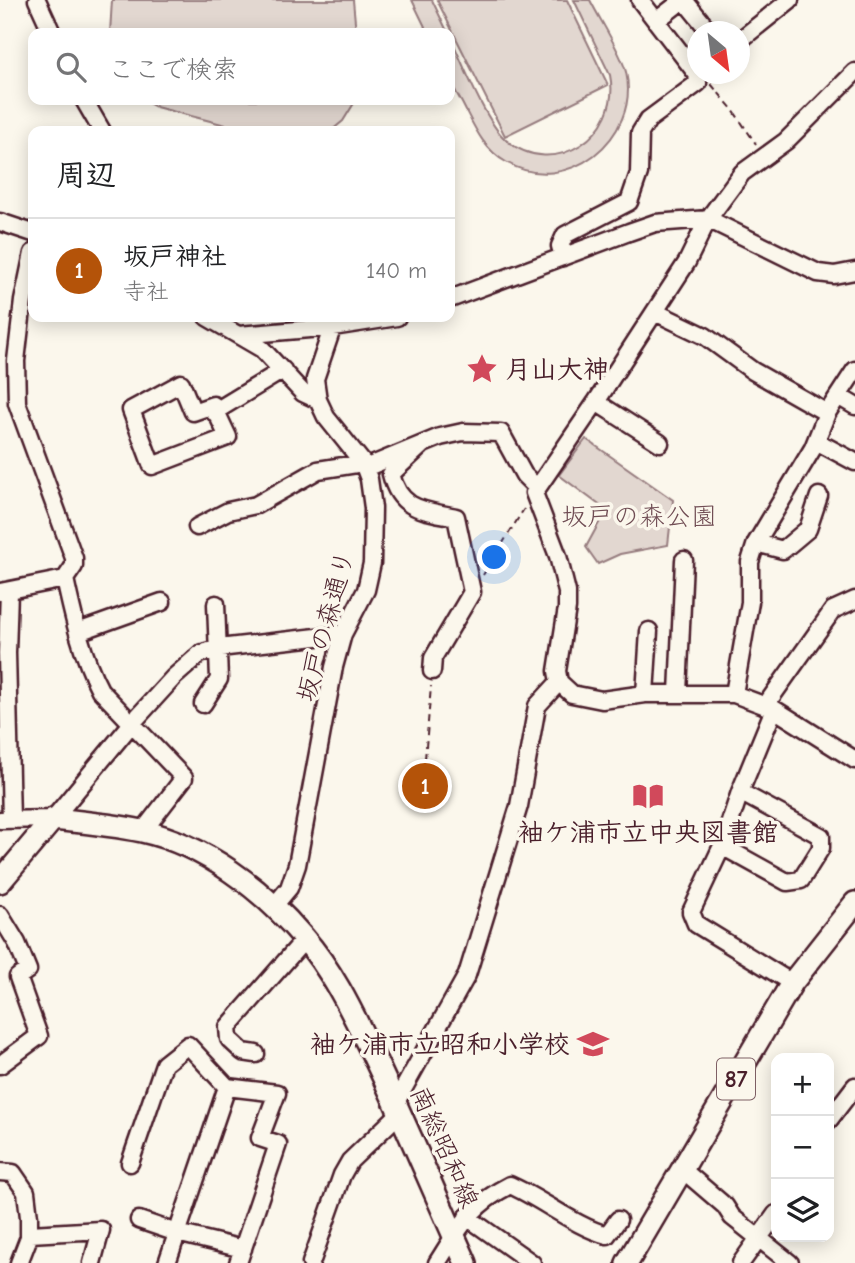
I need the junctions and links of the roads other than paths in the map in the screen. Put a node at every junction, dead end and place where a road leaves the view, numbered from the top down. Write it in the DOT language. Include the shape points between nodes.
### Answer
graph roads {
  1 [pos="37,0"];
  2 [pos="640,0"];
  3 [pos="684,0"];
  4 [pos="790,0"];
  5 [pos="656,21"];
  6 [pos="701,21"];
  7 [pos="50,28"];
  8 [pos="750,32"];
  9 [pos="687,61"];
  10 [pos="855,72"];
  11 [pos="697,84"];
  12 [pos="87,105"];
  13 [pos="99,126"];
  14 [pos="708,219"];
  15 [pos="0,222"];
  16 [pos="28,231"];
  17 [pos="563,257"];
  18 [pos="855,271"];
  19 [pos="28,278"];
  20 [pos="455,297"];
  21 [pos="655,312"];
  22 [pos="216,322"];
  23 [pos="335,322"];
  24 [pos="239,335"];
  25 [pos="283,370"];
  26 [pos="855,370"];
  27 [pos="838,396"];
  28 [pos="318,400"];
  29 [pos="596,401"];
  30 [pos="855,406"];
  31 [pos="214,412"];
  32 [pos="827,413"];
  33 [pos="816,441"];
  34 [pos="660,443"];
  35 [pos="421,446"];
  36 [pos="855,462"];
  37 [pos="364,465"];
  38 [pos="536,491"];
  39 [pos="819,496"];
  40 [pos="197,527"];
  41 [pos="756,543"];
  42 [pos="684,560"];
  43 [pos="65,579"];
  44 [pos="5,592"];
  45 [pos="855,600"];
  46 [pos="162,602"];
  47 [pos="216,604"];
  48 [pos="649,631"];
  49 [pos="78,632"];
  50 [pos="343,634"];
  51 [pos="219,648"];
  52 [pos="4,653"];
  53 [pos="432,671"];
  54 [pos="559,682"];
  55 [pos="678,692"];
  56 [pos="645,694"];
  57 [pos="734,694"];
  58 [pos="203,704"];
  59 [pos="770,708"];
  60 [pos="133,722"];
  61 [pos="4,738"];
  62 [pos="855,738"];
  63 [pos="851,757"];
  64 [pos="740,792"];
  65 [pos="52,819"];
  66 [pos="5,820"];
  67 [pos="143,831"];
  68 [pos="722,846"];
  69 [pos="0,882"];
  70 [pos="855,903"];
  71 [pos="274,906"];
  72 [pos="0,915"];
  73 [pos="305,939"];
  74 [pos="792,983"];
  75 [pos="256,1054"];
  76 [pos="0,1065"];
  77 [pos="855,1086"];
  78 [pos="227,1087"];
  79 [pos="398,1107"];
  80 [pos="832,1116"];
  81 [pos="130,1163"];
  82 [pos="683,1170"];
  83 [pos="0,1172"];
  84 [pos="467,1217"];
  85 [pos="139,1220"];
  86 [pos="618,1220"];
  87 [pos="771,1221"];
  88 [pos="177,1233"];
  89 [pos="30,1234"];
  90 [pos="454,1236"];
  91 [pos="758,1240"];
  92 [pos="241,1256"];
  93 [pos="19,1263"];
  94 [pos="92,1263"];
  95 [pos="167,1263"];
  96 [pos="311,1263"];
  97 [pos="437,1263"];
  98 [pos="466,1263"];
  99 [pos="532,1263"];
  100 [pos="627,1263"];
  101 [pos="741,1263"];
  102 [pos="790,1263"];
  1 -- 7 [label="street"];
  2 -- 5 [label="street"];
  3 -- 5 [label="street"];
  3 -- 6 [label="street"];
  4 -- 8 [label="street"];
  5 -- 9 [label="street"];
  10 -- 14 [label="street" via="786,141 742,173"];
  11 -- 17 [label="street" via="648,120 639,133 639,173 629,202 565,235 560,246"];
  12 -- 13 [label="street"];
  14 -- 17 [label="street" via="655,223"];
  14 -- 18 [label="street" via="818,273"];
  14 -- 21 [label="street"];
  15 -- 16 [label="street"];
  17 -- 20 [label="street"];
  19 -- 43 [label="street" via="16,362 17,403 74,558"];
  21 -- 29 [label="street"];
  21 -- 32 [label="street" via="705,336"];
  22 -- 24 [label="street"];
  23 -- 24 [label="street"];
  23 -- 28 [label="street" via="316,379"];
  24 -- 25 [label="street"];
  25 -- 28 [label="street" via="303,393"];
  25 -- 31 [label="street"];
  26 -- 27 [label="street"];
  27 -- 30 [label="street"];
  27 -- 32 [label="street"];
  28 -- 37 [label="street, 坂戸の森通り"];
  29 -- 34 [label="street"];
  29 -- 38 [label="street"];
  31 -- 31 [label="street" via="213,405 193,412 181,383 131,410 152,467 228,437"];
  32 -- 33 [label="street"];
  33 -- 36 [label="street"];
  33 -- 41 [label="street"];
  35 -- 37 [label="street"];
  35 -- 38 [label="street" via="463,432 501,433"];
  35 -- 53 [label="street" via="391,474 394,486 401,498 416,508 456,517 472,592 433,658"];
  37 -- 40 [label="street" via="318,470 256,505 228,511"];
  37 -- 50 [label="street, 坂戸の森通り" via="373,508 373,563 366,590"];
  38 -- 54 [label="street" via="567,592"];
  39 -- 41 [label="street" via="808,528 783,550"];
  41 -- 57 [label="street"];
  42 -- 55 [label="street"];
  43 -- 44 [label="street"];
  43 -- 49 [label="street"];
  44 -- 52 [label="street"];
  45 -- 59 [label="street" via="833,610"];
  46 -- 49 [label="street"];
  47 -- 51 [label="street"];
  48 -- 56 [label="street"];
  49 -- 60 [label="street" via="100,690"];
  50 -- 51 [label="street"];
  50 -- 71 [label="street, 坂戸の森通り" via="297,866 289,888"];
  51 -- 58 [label="street" via="219,679"];
  51 -- 60 [label="street" via="200,654"];
  52 -- 61 [label="street"];
  54 -- 56 [label="street" via="572,694 602,700"];
  54 -- 79 [label="street" via="537,706 519,806 467,975"];
  55 -- 56 [label="street"];
  55 -- 57 [label="street"];
  57 -- 59 [label="street"];
  59 -- 63 [label="street"];
  59 -- 64 [label="street"];
  60 -- 65 [label="street"];
  60 -- 67 [label="street" via="184,778"];
  61 -- 66 [label="street"];
  62 -- 63 [label="street"];
  64 -- 68 [label="street"];
  64 -- 68 [label="street" via="821,836 821,848 801,880 787,882"];
  65 -- 66 [label="street"];
  65 -- 67 [label="main road, 南総昭和線"];
  65 -- 69 [label="main road"];
  67 -- 71 [label="main road, 南総昭和線" via="212,860"];
  68 -- 74 [label="street" via="691,912 696,924"];
  70 -- 74 [label="main road, 87"];
  71 -- 73 [label="main road, 南総昭和線"];
  72 -- 76 [label="street" via="28,970 18,977 39,1036"];
  73 -- 75 [label="street" via="228,1027 229,1039 243,1052"];
  73 -- 79 [label="main road, 南総昭和線" via="347,1001"];
  74 -- 82 [label="main road, 87"];
  77 -- 80 [label="street"];
  78 -- 81 [label="street" via="188,1045 164,1064"];
  78 -- 88 [label="street"];
  78 -- 92 [label="street" via="276,1093 260,1138 278,1144"];
  79 -- 90 [label="main road, 南総昭和線"];
  79 -- 96 [label="street" via="349,1161"];
  82 -- 91 [label="street"];
  82 -- 100 [label="main road, 87"];
  83 -- 89 [label="street" via="13,1173 26,1192"];
  84 -- 86 [label="street" via="489,1195 510,1185 594,1231 607,1235"];
  84 -- 90 [label="street"];
  84 -- 99 [label="street"];
  85 -- 88 [label="street"];
  87 -- 91 [label="street"];
  88 -- 92 [label="street"];
  88 -- 95 [label="street"];
  89 -- 93 [label="street"];
  89 -- 94 [label="street" via="101,1230"];
  90 -- 97 [label="street"];
  90 -- 98 [label="main road, 南総昭和線"];
  91 -- 101 [label="street"];
  91 -- 102 [label="street"];
}
